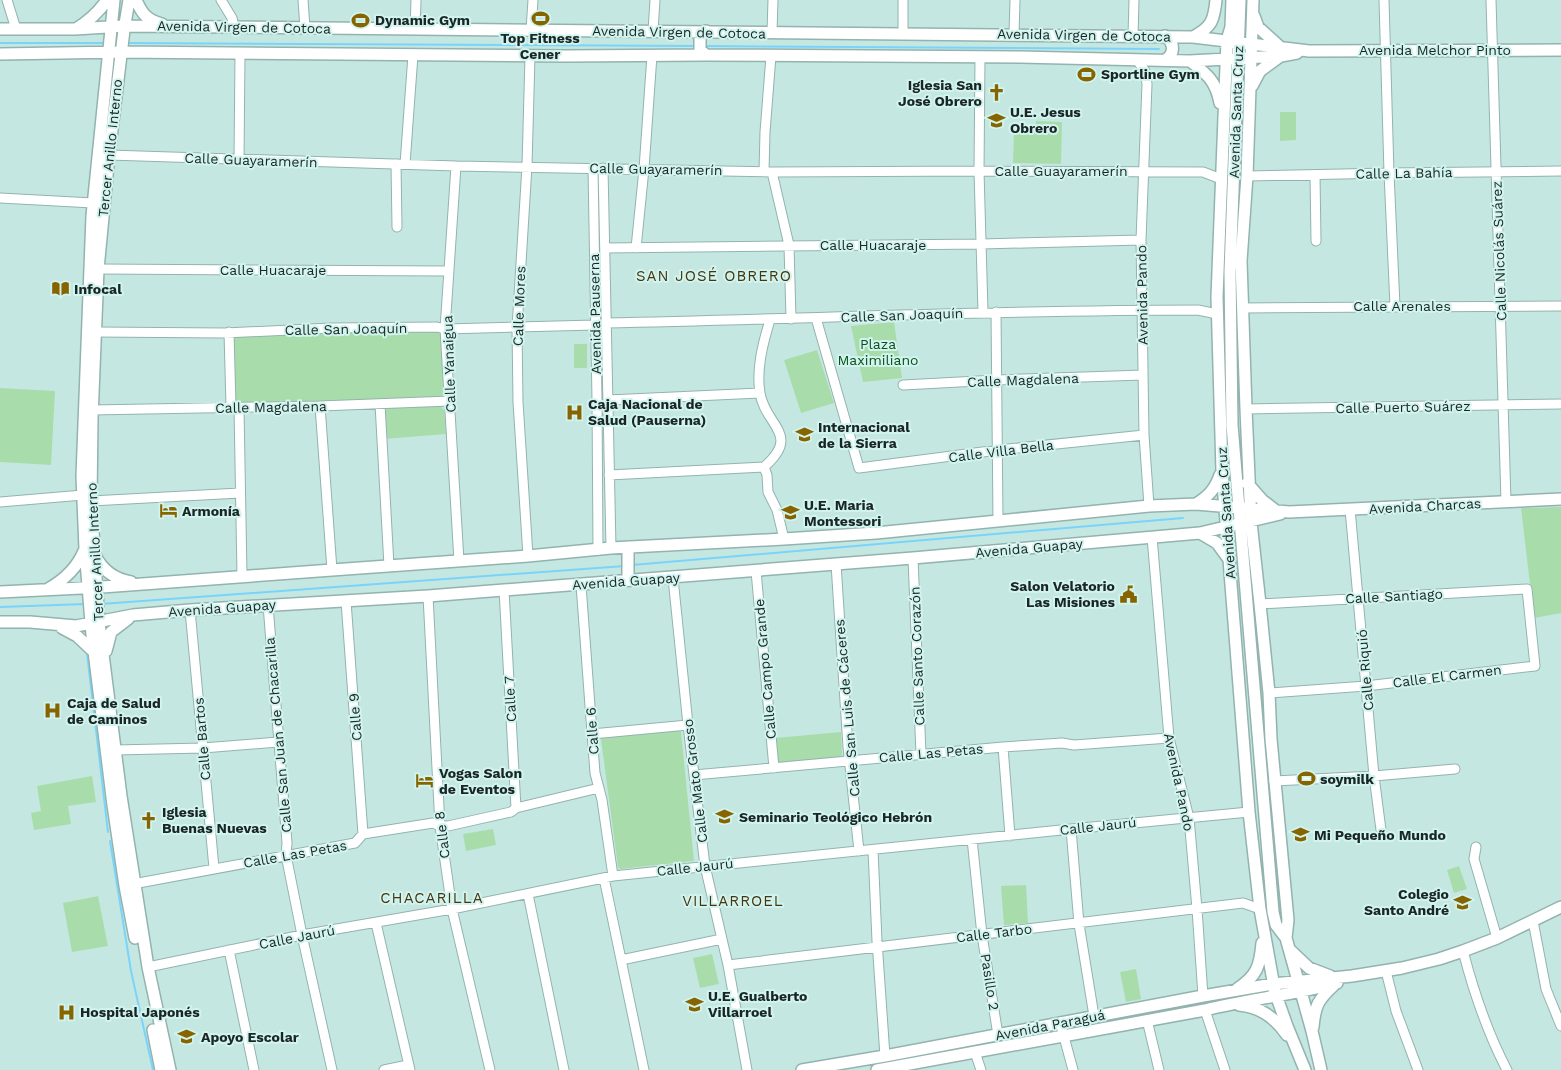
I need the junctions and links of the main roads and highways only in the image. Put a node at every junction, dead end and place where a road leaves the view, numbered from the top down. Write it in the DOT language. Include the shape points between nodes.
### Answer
graph roads {
  1 [pos="107,0"];
  2 [pos="114,0"];
  3 [pos="129,0"];
  4 [pos="136,0"];
  5 [pos="1216,0"];
  6 [pos="1225,0"];
  7 [pos="1238,1"];
  8 [pos="1253,2"];
  9 [pos="173,27"];
  10 [pos="124,28"];
  11 [pos="0,29"];
  12 [pos="75,29"];
  13 [pos="110,29"];
  14 [pos="697,34"];
  15 [pos="1165,36"];
  16 [pos="1193,37"];
  17 [pos="1232,41"];
  18 [pos="1251,43"];
  19 [pos="1561,50"];
  20 [pos="108,51"];
  21 [pos="121,51"];
  22 [pos="1280,51"];
  23 [pos="697,52"];
  24 [pos="0,54"];
  25 [pos="1250,58"];
  26 [pos="1232,59"];
  27 [pos="1161,60"];
  28 [pos="1190,61"];
  29 [pos="104,94"];
  30 [pos="1248,100"];
  31 [pos="1236,101"];
  32 [pos="1224,118"];
  33 [pos="1248,137"];
  34 [pos="109,155"];
  35 [pos="93,203"];
  36 [pos="92,248"];
  37 [pos="1242,261"];
  38 [pos="98,269"];
  39 [pos="96,332"];
  40 [pos="1231,337"];
  41 [pos="83,430"];
  42 [pos="1222,471"];
  43 [pos="1236,471"];
  44 [pos="1249,484"];
  45 [pos="87,498"];
  46 [pos="1561,499"];
  47 [pos="1196,504"];
  48 [pos="1277,513"];
  49 [pos="1243,515"];
  50 [pos="1226,525"];
  51 [pos="1200,533"];
  52 [pos="1228,541"];
  53 [pos="628,548"];
  54 [pos="1254,548"];
  55 [pos="89,550"];
  56 [pos="1230,559"];
  57 [pos="628,577"];
  58 [pos="140,584"];
  59 [pos="48,589"];
  60 [pos="92,590"];
  61 [pos="0,592"];
  62 [pos="132,615"];
  63 [pos="94,618"];
  64 [pos="0,622"];
  65 [pos="56,625"];
  66 [pos="94,652"];
  67 [pos="105,666"];
  68 [pos="97,676"];
  69 [pos="1271,739"];
  70 [pos="115,750"];
  71 [pos="109,776"];
  72 [pos="1262,799"];
  73 [pos="113,805"];
  74 [pos="125,823"];
  75 [pos="134,884"];
  76 [pos="1561,907"];
  77 [pos="1264,928"];
  78 [pos="1287,943"];
  79 [pos="148,971"];
  80 [pos="1352,976"];
  81 [pos="1336,983"];
  82 [pos="1288,990"];
  83 [pos="145,991"];
  84 [pos="1231,998"];
  85 [pos="1312,1031"];
  86 [pos="1297,1052"];
  87 [pos="1318,1055"];
  88 [pos="905,1067"];
  89 [pos="162,1070"];
  90 [pos="170,1070"];
  91 [pos="802,1070"];
  92 [pos="877,1070"];
  93 [pos="1306,1070"];
  94 [pos="1321,1070"];
  95 [pos="1330,1070"];
  1 -- 12 [label="main road" via="89,21"];
  2 -- 13 [label="main road, Tercer Anillo Interno"];
  3 -- 10 [label="main road, Tercer Anillo Interno"];
  4 -- 9 [label="main road" via="145,17"];
  5 -- 16 [label="main road" via="1211,24"];
  6 -- 17 [label="main road, Avenida Santa Cruz" via="1223,27"];
  7 -- 17 [label="main road, Avenida Santa Cruz"];
  8 -- 18 [label="main road, Avenida Santa Cruz"];
  8 -- 22 [label="main road" via="1258,27"];
  9 -- 10 [label="main road, Avenida Virgen de Cotoca"];
  9 -- 14 [label="main road, Avenida Virgen de Cotoca"];
  10 -- 13 [label="main road, Avenida Virgen de Cotoca"];
  10 -- 21 [label="main road, Tercer Anillo Interno"];
  11 -- 12 [label="main road, Avenida Virgen de Cotoca"];
  12 -- 13 [label="main road, Avenida Virgen de Cotoca"];
  13 -- 20 [label="main road, Tercer Anillo Interno"];
  14 -- 15 [label="main road, Avenida Virgen de Cotoca"];
  14 -- 23 [label="main road"];
  15 -- 16 [label="main road, Avenida Virgen de Cotoca"];
  15 -- 27 [label="main road" via="1173,48 1171,54"];
  16 -- 17 [label="main road, Avenida Virgen de Cotoca"];
  17 -- 18 [label="main road, Avenida Melchor Pinto"];
  17 -- 26 [label="main road, Avenida Santa Cruz"];
  18 -- 22 [label="main road, Avenida Melchor Pinto"];
  18 -- 25 [label="main road, Avenida Santa Cruz"];
  19 -- 22 [label="main road, Avenida Melchor Pinto"];
  20 -- 21 [label="main road, Avenida Virgen de Cotoca"];
  20 -- 24 [label="main road, Avenida Virgen de Cotoca"];
  20 -- 29 [label="main road, Tercer Anillo Interno"];
  21 -- 23 [label="main road, Avenida Virgen de Cotoca" via="530,56"];
  21 -- 34 [label="main road, Tercer Anillo Interno"];
  22 -- 25 [label="main road, Avenida Melchor Pinto"];
  22 -- 30 [label="main road" via="1255,78"];
  23 -- 27 [label="main road, Avenida Virgen de Cotoca" via="771,56"];
  25 -- 26 [label="main road, Avenida Melchor Pinto"];
  25 -- 30 [label="main road, Avenida Santa Cruz"];
  26 -- 28 [label="main road, Avenida Virgen de Cotoca"];
  26 -- 31 [label="main road, Avenida Santa Cruz"];
  26 -- 32 [label="main road, Avenida Santa Cruz"];
  27 -- 28 [label="main road, Avenida Virgen de Cotoca"];
  28 -- 32 [label="main road" via="1214,83"];
  29 -- 34 [label="main road" via="108,110 103,151"];
  29 -- 35 [label="main road, Tercer Anillo Interno"];
  30 -- 33 [label="main road, Avenida Santa Cruz"];
  31 -- 33 [label="main road"];
  31 -- 40 [label="main road, Avenida Santa Cruz"];
  32 -- 42 [label="main road, Avenida Santa Cruz" via="1216,297"];
  33 -- 37 [label="main road, Avenida Santa Cruz"];
  34 -- 38 [label="main road, Tercer Anillo Interno"];
  35 -- 36 [label="main road, Tercer Anillo Interno"];
  35 -- 38 [label="main road" via="97,206 95,248"];
  36 -- 39 [label="main road" via="92,326"];
  36 -- 41 [label="main road, Tercer Anillo Interno"];
  37 -- 40 [label="main road"];
  37 -- 44 [label="main road, Avenida Santa Cruz"];
  38 -- 39 [label="main road, Tercer Anillo Interno"];
  39 -- 41 [label="main road" via="92,338 88,418"];
  39 -- 45 [label="main road, Tercer Anillo Interno" via="92,414 88,427"];
  40 -- 43 [label="main road, Avenida Santa Cruz"];
  41 -- 45 [label="main road, Tercer Anillo Interno"];
  42 -- 47 [label="main road" via="1213,491"];
  42 -- 49 [label="main road, Avenida Santa Cruz"];
  43 -- 44 [label="main road"];
  43 -- 49 [label="main road, Avenida Santa Cruz"];
  44 -- 48 [label="main road"];
  44 -- 49 [label="main road, Avenida Santa Cruz"];
  45 -- 55 [label="main road, Tercer Anillo Interno"];
  45 -- 55 [label="main road, Tercer Anillo Interno" via="93,538"];
  46 -- 48 [label="main road, Avenida Charcas"];
  47 -- 49 [label="main road"];
  47 -- 53 [label="main road" via="998,520 918,530"];
  48 -- 49 [label="main road, Avenida Charcas"];
  48 -- 54 [label="main road" via="1261,529"];
  49 -- 50 [label="main road, Avenida Guapay"];
  49 -- 50 [label="main road, Avenida Santa Cruz"];
  49 -- 52 [label="main road"];
  49 -- 54 [label="main road, Avenida Santa Cruz"];
  49 -- 72 [label="main road, Avenida Santa Cruz"];
  50 -- 51 [label="main road, Avenida Guapay"];
  50 -- 52 [label="main road, Avenida Santa Cruz"];
  51 -- 56 [label="main road" via="1217,543"];
  51 -- 57 [label="main road, Avenida Guapay" via="673,578"];
  52 -- 56 [label="main road, Avenida Santa Cruz"];
  53 -- 57 [label="main road"];
  53 -- 58 [label="main road"];
  54 -- 69 [label="main road, Avenida Santa Cruz"];
  55 -- 58 [label="main road" via="108,572"];
  55 -- 59 [label="main road" via="72,570"];
  55 -- 60 [label="main road, Tercer Anillo Interno"];
  56 -- 77 [label="main road, Avenida Santa Cruz" via="1250,812"];
  57 -- 62 [label="main road, Avenida Guapay" via="581,585"];
  58 -- 60 [label="main road"];
  59 -- 60 [label="main road"];
  59 -- 61 [label="main road"];
  60 -- 63 [label="main road, Tercer Anillo Interno"];
  62 -- 63 [label="main road, Avenida Guapay"];
  62 -- 67 [label="main road" via="111,632 106,645"];
  63 -- 65 [label="main road, Avenida Guapay" via="76,626"];
  63 -- 66 [label="main road, Tercer Anillo Interno"];
  63 -- 67 [label="main road, Tercer Anillo Interno"];
  64 -- 65 [label="main road, Avenida Guapay"];
  65 -- 66 [label="main road" via="77,636"];
  66 -- 68 [label="main road, Tercer Anillo Interno"];
  67 -- 70 [label="main road, Tercer Anillo Interno"];
  68 -- 70 [label="main road" via="106,698 111,746"];
  68 -- 71 [label="main road, Tercer Anillo Interno"];
  69 -- 72 [label="main road"];
  69 -- 78 [label="main road, Avenida Santa Cruz" via="1288,920"];
  70 -- 74 [label="main road, Tercer Anillo Interno"];
  71 -- 73 [label="main road, Tercer Anillo Interno"];
  71 -- 74 [label="main road" via="116,780 120,813"];
  72 -- 78 [label="main road, Avenida Santa Cruz" via="1272,912"];
  73 -- 75 [label="main road" via="122,830 129,878"];
  73 -- 83 [label="main road, Tercer Anillo Interno"];
  74 -- 75 [label="main road, Tercer Anillo Interno"];
  75 -- 79 [label="main road, Tercer Anillo Interno"];
  75 -- 83 [label="main road" via="131,893 145,970"];
  76 -- 80 [label="main road" via="1497,938 1440,959"];
  77 -- 82 [label="main road, Avenida Santa Cruz"];
  77 -- 84 [label="main road" via="1256,973"];
  78 -- 80 [label="main road" via="1309,968 1328,975"];
  78 -- 82 [label="main road, Avenida Santa Cruz" via="1294,969"];
  79 -- 89 [label="main road" via="165,1063"];
  79 -- 90 [label="main road, Tercer Anillo Interno"];
  80 -- 81 [label="main road"];
  80 -- 82 [label="main road"];
  81 -- 82 [label="main road"];
  81 -- 85 [label="main road" via="1316,1005"];
  82 -- 84 [label="main road, Avenida Paraguá"];
  82 -- 84 [label="main road, Avenida Paraguá" via="1264,998"];
  82 -- 85 [label="main road"];
  82 -- 86 [label="main road"];
  83 -- 89 [label="main road, Tercer Anillo Interno"];
  84 -- 86 [label="main road" via="1272,1017"];
  84 -- 88 [label="main road, Avenida Paraguá" via="1205,1010"];
  84 -- 91 [label="main road, Avenida Paraguá" via="1203,996"];
  85 -- 87 [label="main road"];
  86 -- 93 [label="main road"];
  87 -- 94 [label="main road"];
  87 -- 95 [label="main road"];
  88 -- 92 [label="main road, Avenida Paraguá"];
}
